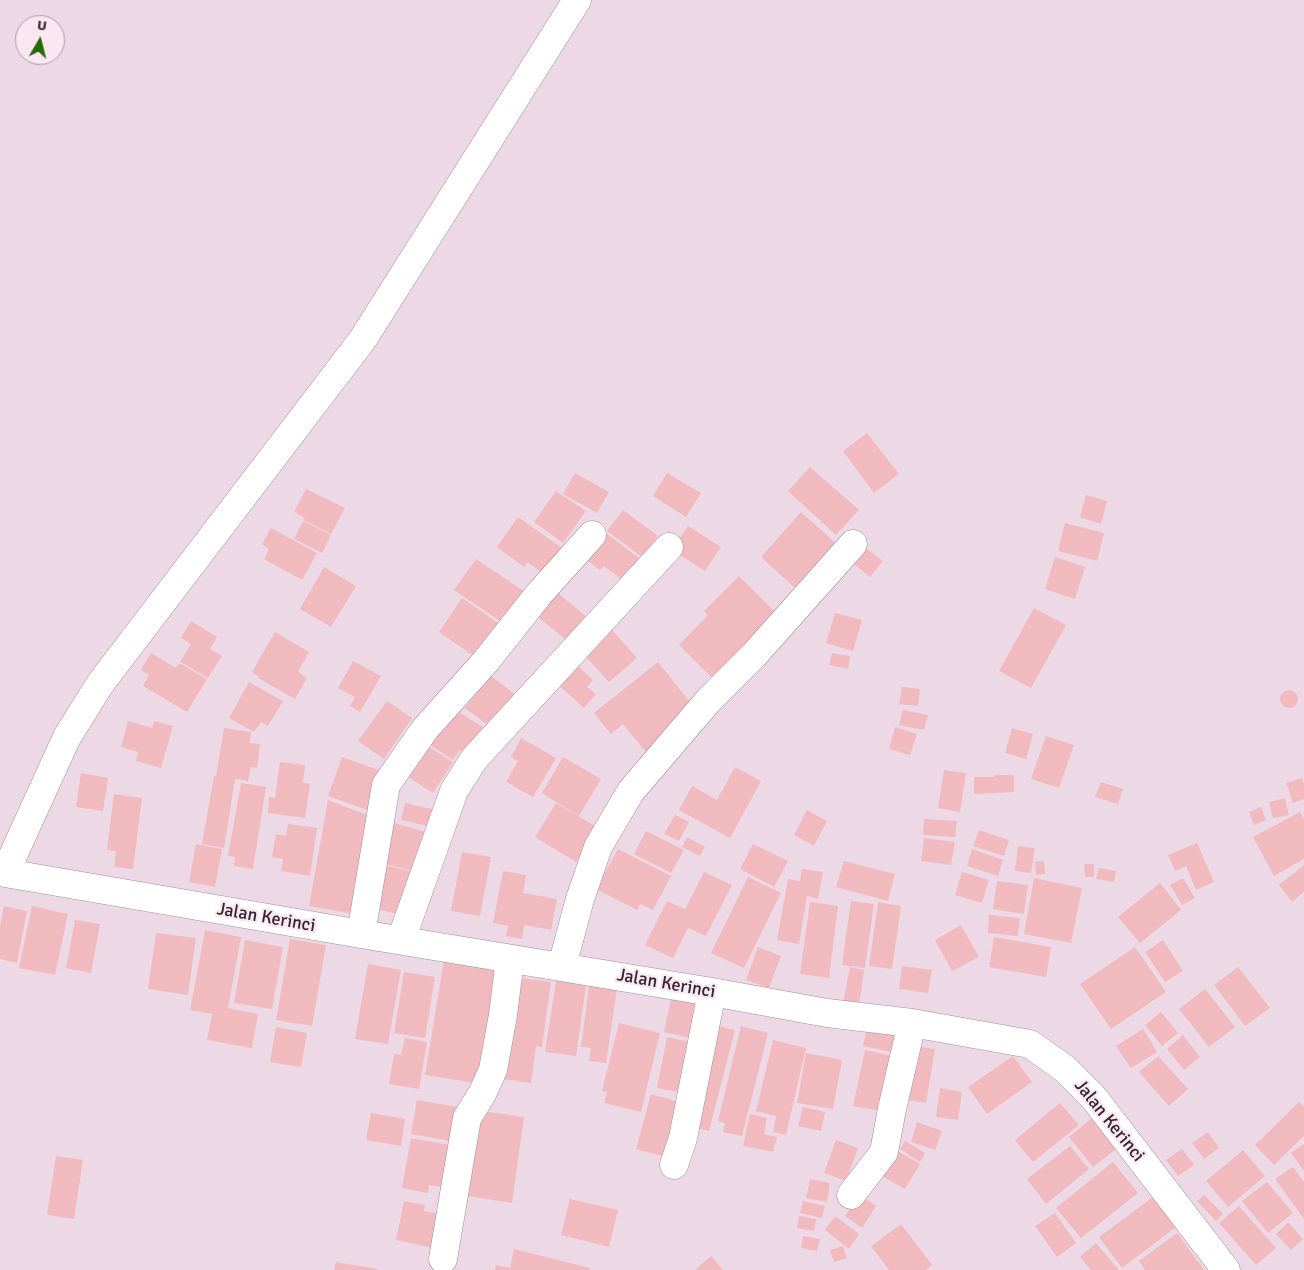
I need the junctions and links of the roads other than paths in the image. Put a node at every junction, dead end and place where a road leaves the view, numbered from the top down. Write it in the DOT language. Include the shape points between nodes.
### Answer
graph roads {
  1 [pos="577,0"];
  2 [pos="592,535"];
  3 [pos="853,544"];
  4 [pos="669,547"];
  5 [pos="3,872"];
  6 [pos="361,934"];
  7 [pos="401,940"];
  8 [pos="510,959"];
  9 [pos="562,966"];
  10 [pos="712,992"];
  11 [pos="912,1023"];
  12 [pos="674,1165"];
  13 [pos="851,1195"];
  14 [pos="443,1259"];
  15 [pos="1226,1270"];
  1 -- 5 [label="street" via="363,339 100,684 67,738"];
  2 -- 6 [label="street" via="425,729 386,785"];
  3 -- 9 [label="street" via="754,655 708,701 631,792 598,847"];
  4 -- 7 [label="street" via="474,759 454,791"];
  5 -- 6 [label="street, Jalan Kerinci"];
  6 -- 7 [label="street, Jalan Kerinci"];
  7 -- 8 [label="street, Jalan Kerinci"];
  8 -- 9 [label="street, Jalan Kerinci"];
  8 -- 14 [label="street" via="493,1070 467,1118"];
  9 -- 10 [label="street, Jalan Kerinci"];
  10 -- 11 [label="street, Jalan Kerinci" via="827,1013"];
  10 -- 12 [label="street" via="683,1138"];
  11 -- 13 [label="street" via="884,1152"];
  11 -- 15 [label="street, Jalan Kerinci" via="1030,1044 1065,1069 1094,1098"];
}
